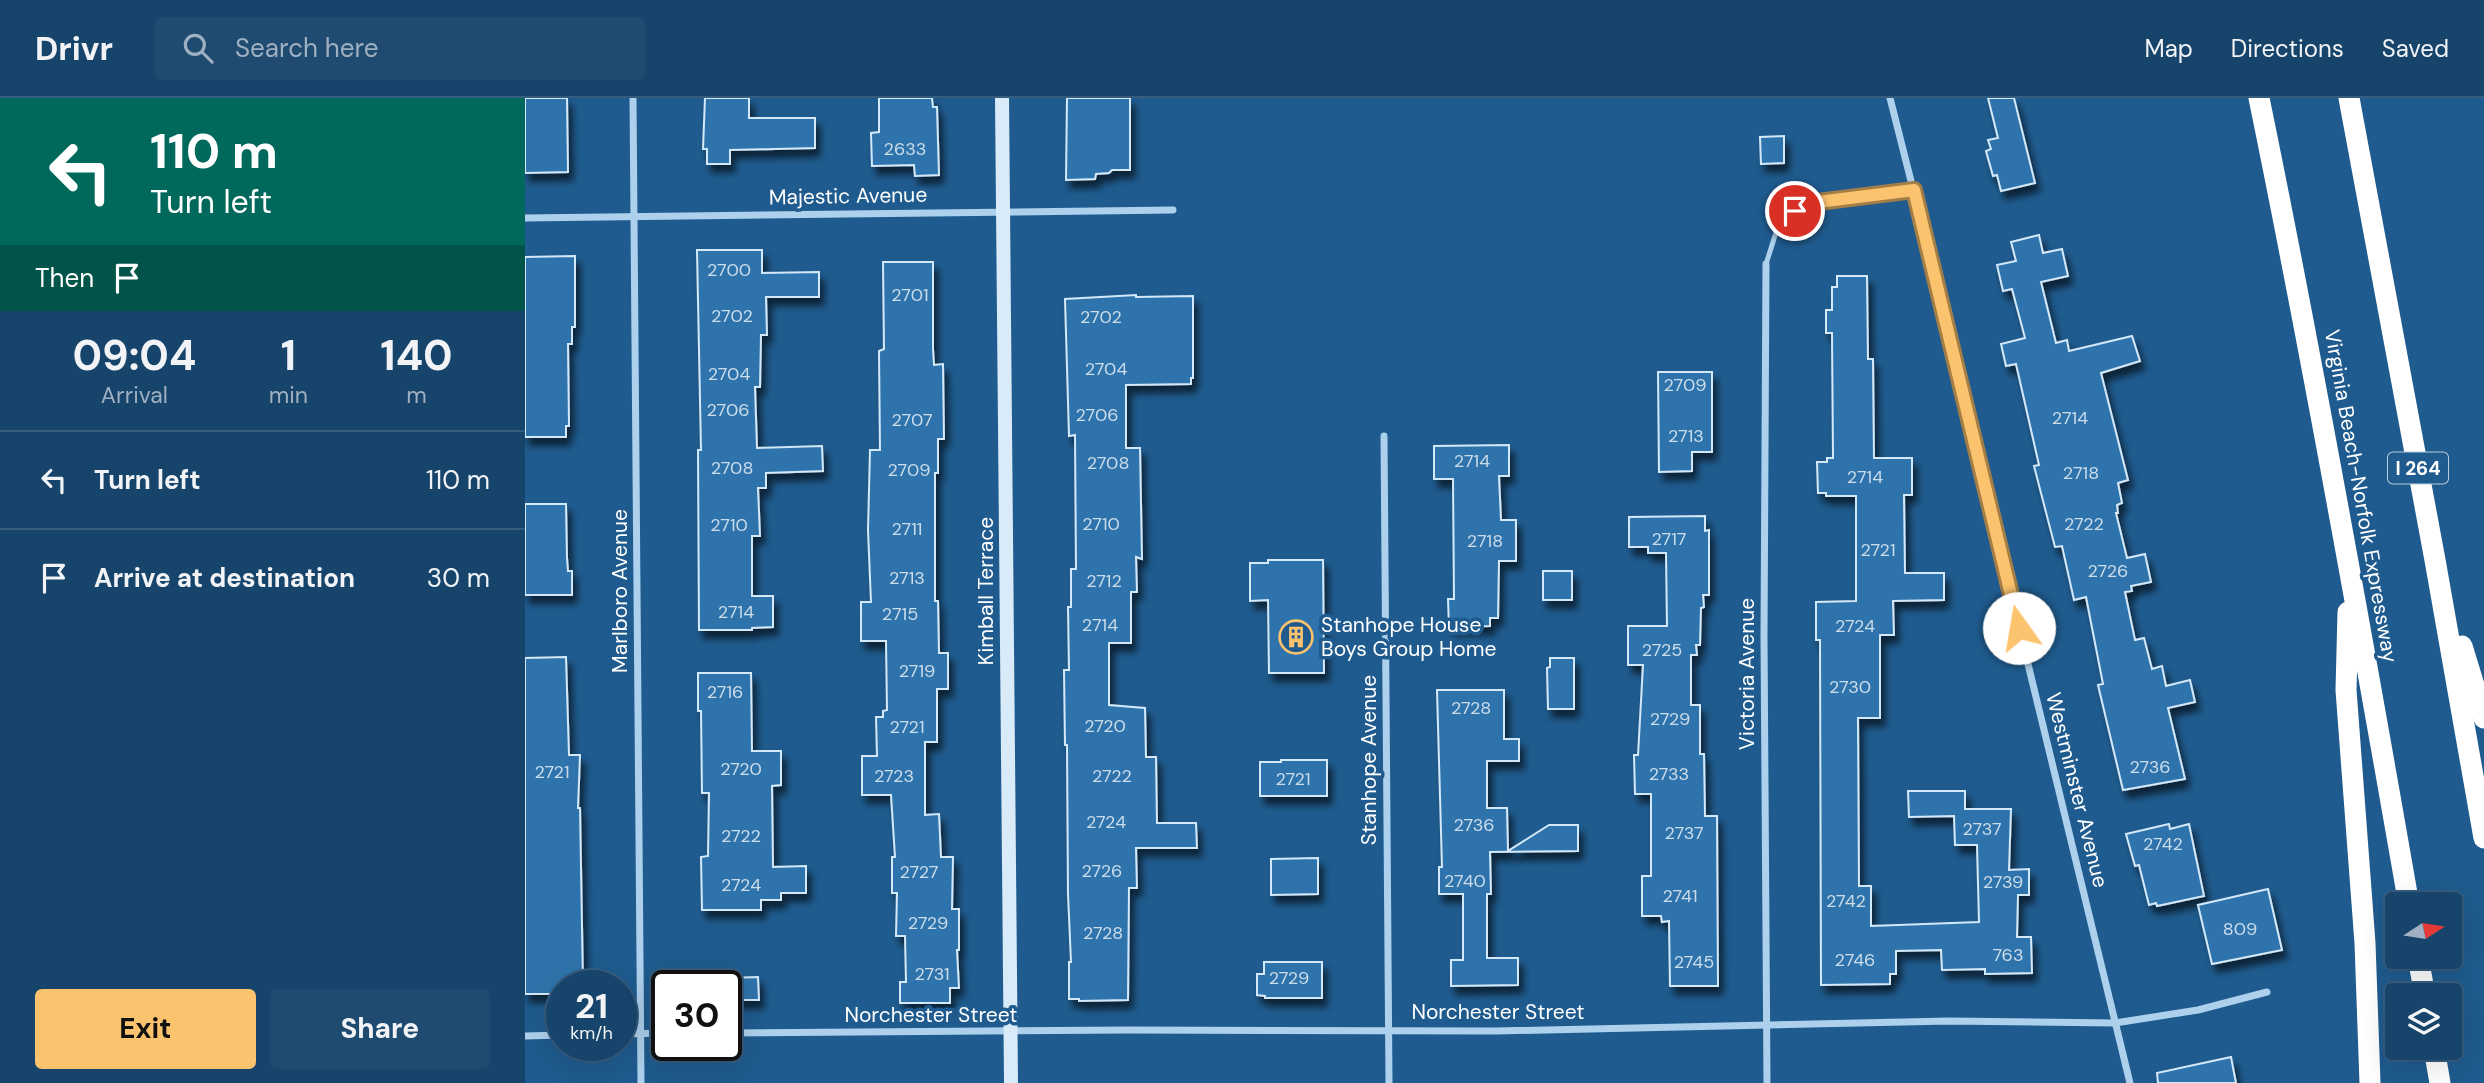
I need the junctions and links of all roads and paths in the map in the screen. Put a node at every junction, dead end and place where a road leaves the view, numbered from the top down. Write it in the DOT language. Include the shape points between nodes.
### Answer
graph roads {
  1 [pos="633,98"];
  2 [pos="1002,98"];
  3 [pos="1890,98"];
  4 [pos="2259,98"];
  5 [pos="2349,98"];
  6 [pos="1914,190"];
  7 [pos="1173,210"];
  8 [pos="1003,211"];
  9 [pos="634,217"];
  10 [pos="525,218"];
  11 [pos="1766,264"];
  12 [pos="1384,436"];
  13 [pos="2435,560"];
  14 [pos="2349,564"];
  15 [pos="2484,718"];
  16 [pos="2484,838"];
  17 [pos="2407,892"];
  18 [pos="2267,992"];
  19 [pos="2115,1023"];
  20 [pos="1766,1025"];
  21 [pos="1389,1030"];
  22 [pos="1010,1032"];
  23 [pos="742,1033"];
  24 [pos="637,1034"];
  25 [pos="641,1034"];
  26 [pos="651,1034"];
  27 [pos="546,1035"];
  28 [pos="525,1036"];
  29 [pos="2436,1060"];
  30 [pos="641,1083"];
  31 [pos="1011,1083"];
  32 [pos="1389,1083"];
  33 [pos="1767,1083"];
  34 [pos="2130,1083"];
  35 [pos="2370,1083"];
  36 [pos="2440,1083"];
  1 -- 9 [label="street, Marlboro Avenue"];
  2 -- 8 [label="street, Kimball Terrace"];
  3 -- 6 [label="street, Westminster Avenue"];
  4 -- 14 [label="highway, Virginia Beach-Norfolk Expressway"];
  5 -- 13 [label="highway, I 264"];
  6 -- 11 [label="lane" via="1810,203 1780,220"];
  6 -- 19 [label="street, Westminster Avenue"];
  7 -- 8 [label="street, Majestic Avenue"];
  8 -- 9 [label="street, Majestic Avenue"];
  8 -- 22 [label="street, Kimball Terrace"];
  9 -- 10 [label="street, Majestic Avenue"];
  9 -- 25 [label="street, Marlboro Avenue"];
  11 -- 20 [label="street, Victoria Avenue"];
  12 -- 21 [label="street, Stanhope Avenue"];
  13 -- 15 [label="highway"];
  13 -- 16 [label="highway, I 264"];
  14 -- 17 [label="highway, Virginia Beach-Norfolk Expressway"];
  14 -- 35 [label="highway" via="2346,690 2365,943"];
  18 -- 19 [label="street, Norchester Street" via="2198,1010"];
  19 -- 20 [label="street, Norchester Street"];
  19 -- 34 [label="street, Westminster Avenue"];
  20 -- 21 [label="street, Norchester Street"];
  20 -- 33 [label="street, Victoria Avenue"];
  21 -- 22 [label="street, Norchester Street"];
  21 -- 32 [label="street, Stanhope Avenue"];
  22 -- 23 [label="street, Norchester Street"];
  22 -- 31 [label="street, Kimball Terrace"];
  24 -- 25 [label="street"];
  25 -- 26 [label="street"];
  25 -- 30 [label="street, Marlboro Avenue"];
  27 -- 28 [label="street"];
  29 -- 36 [label="highway"];
}
